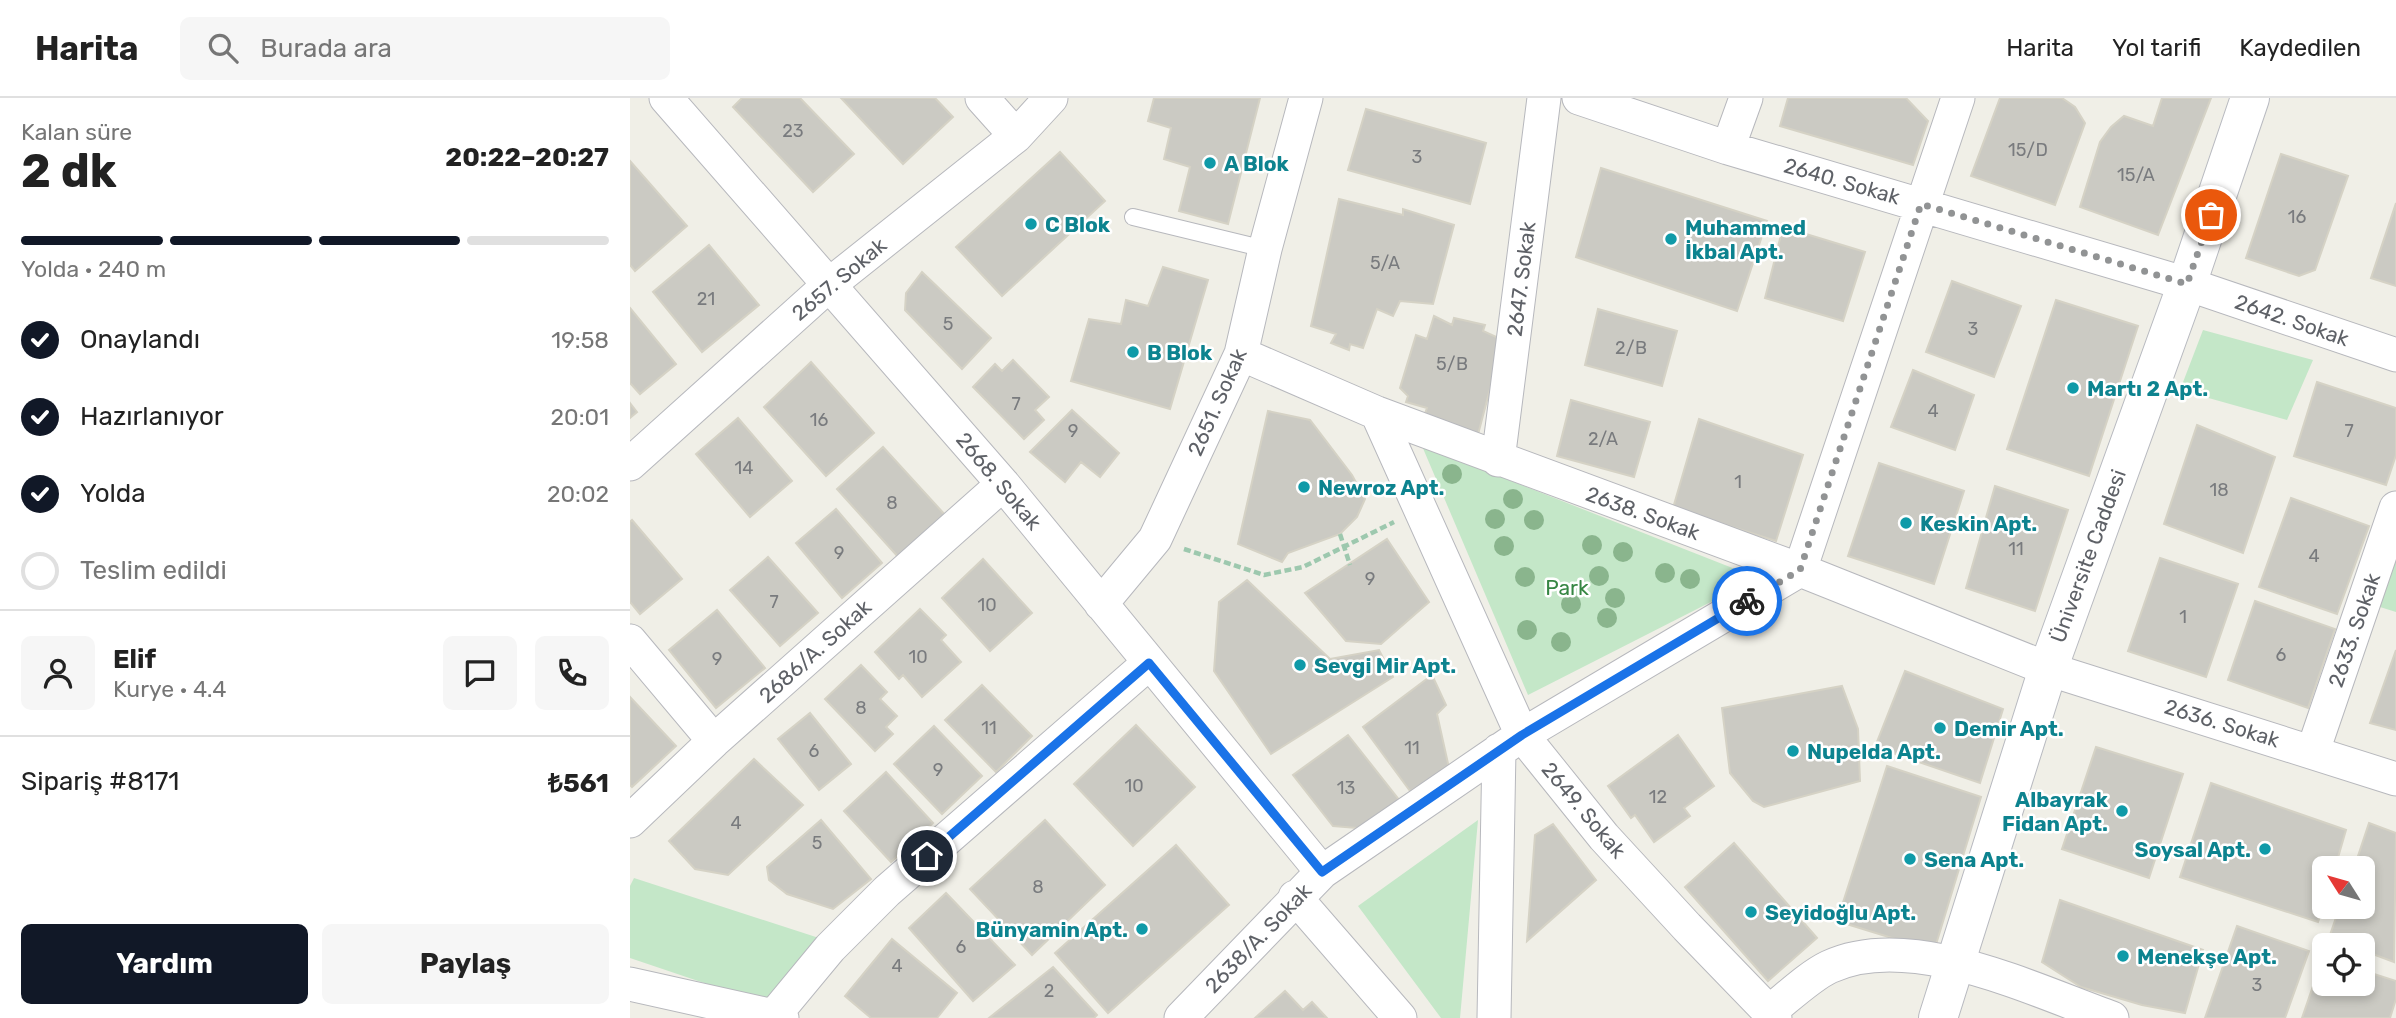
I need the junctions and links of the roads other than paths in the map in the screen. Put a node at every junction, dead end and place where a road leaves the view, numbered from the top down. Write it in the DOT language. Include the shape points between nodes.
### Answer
graph roads {
  1 [pos="666,98"];
  2 [pos="982,98"];
  3 [pos="1051,98"];
  4 [pos="1306,98"];
  5 [pos="1544,98"];
  6 [pos="1579,98"];
  7 [pos="1746,98"];
  8 [pos="1958,98"];
  9 [pos="2250,98"];
  10 [pos="1016,136"];
  11 [pos="1728,148"];
  12 [pos="1921,204"];
  13 [pos="1133,217"];
  14 [pos="1265,249"];
  15 [pos="830,284"];
  16 [pos="2187,284"];
  17 [pos="1241,354"];
  18 [pos="2396,355"];
  19 [pos="1377,413"];
  20 [pos="1498,460"];
  21 [pos="630,464"];
  22 [pos="1003,484"];
  23 [pos="2396,508"];
  24 [pos="1800,570"];
  25 [pos="1101,604"];
  26 [pos="630,641"];
  27 [pos="1149,663"];
  28 [pos="2048,669"];
  29 [pos="714,741"];
  30 [pos="1510,743"];
  31 [pos="2313,751"];
  32 [pos="2396,779"];
  33 [pos="630,821"];
  34 [pos="1322,872"];
  35 [pos="1295,897"];
  36 [pos="1957,962"];
  37 [pos="630,984"];
  38 [pos="1772,1015"];
  39 [pos="776,1017"];
  40 [pos="1181,1018"];
  41 [pos="1400,1018"];
  42 [pos="1494,1018"];
  43 [pos="1938,1018"];
  44 [pos="2112,1018"];
  1 -- 15 [label="street, 2668. Sokak"];
  2 -- 10 [label="street"];
  3 -- 10 [label="street, 2657. Sokak"];
  4 -- 14 [label="street, 2651. Sokak"];
  5 -- 20 [label="street, 2647. Sokak"];
  6 -- 11 [label="street, 2640. Sokak"];
  7 -- 11 [label="street"];
  8 -- 12 [label="street"];
  9 -- 16 [label="street, Üniversite Caddesi"];
  10 -- 15 [label="street, 2657. Sokak"];
  11 -- 12 [label="street, 2640. Sokak"];
  12 -- 16 [label="street, 2640. Sokak"];
  12 -- 24 [label="street"];
  13 -- 14 [label="lane"];
  14 -- 17 [label="street, 2651. Sokak"];
  15 -- 21 [label="street, 2657. Sokak"];
  15 -- 22 [label="street, 2668. Sokak"];
  16 -- 18 [label="street, 2642. Sokak"];
  16 -- 28 [label="street, Üniversite Caddesi"];
  17 -- 19 [label="street, 2638. Sokak"];
  17 -- 25 [label="street, 2651. Sokak" via="1155,539"];
  19 -- 20 [label="street, 2638. Sokak"];
  19 -- 30 [label="street, 2649. Sokak" via="1420,509"];
  20 -- 24 [label="street, 2638. Sokak"];
  22 -- 25 [label="street, 2668. Sokak"];
  22 -- 29 [label="street, 2686/A. Sokak"];
  23 -- 31 [label="street, 2633. Sokak"];
  24 -- 28 [label="street, 2638. Sokak"];
  24 -- 30 [label="street, 2638/A. Sokak"];
  25 -- 27 [label="street, 2668. Sokak"];
  26 -- 29 [label="street"];
  27 -- 34 [label="street, 2668. Sokak"];
  27 -- 39 [label="street" via="887,891 830,948"];
  28 -- 31 [label="street, 2636. Sokak"];
  28 -- 36 [label="street, Üniversite Caddesi"];
  29 -- 33 [label="street, 2686/A. Sokak"];
  30 -- 34 [label="street, 2638/A. Sokak"];
  30 -- 38 [label="street, 2649. Sokak"];
  30 -- 42 [label="street"];
  31 -- 32 [label="street, 2636. Sokak"];
  34 -- 35 [label="street, 2638/A. Sokak"];
  35 -- 40 [label="street, 2638/A. Sokak"];
  35 -- 41 [label="street"];
  36 -- 38 [label="street" via="1900,954 1854,958 1828,967"];
  36 -- 43 [label="street, Üniversite Caddesi"];
  36 -- 44 [label="street"];
  37 -- 39 [label="street"];
}
